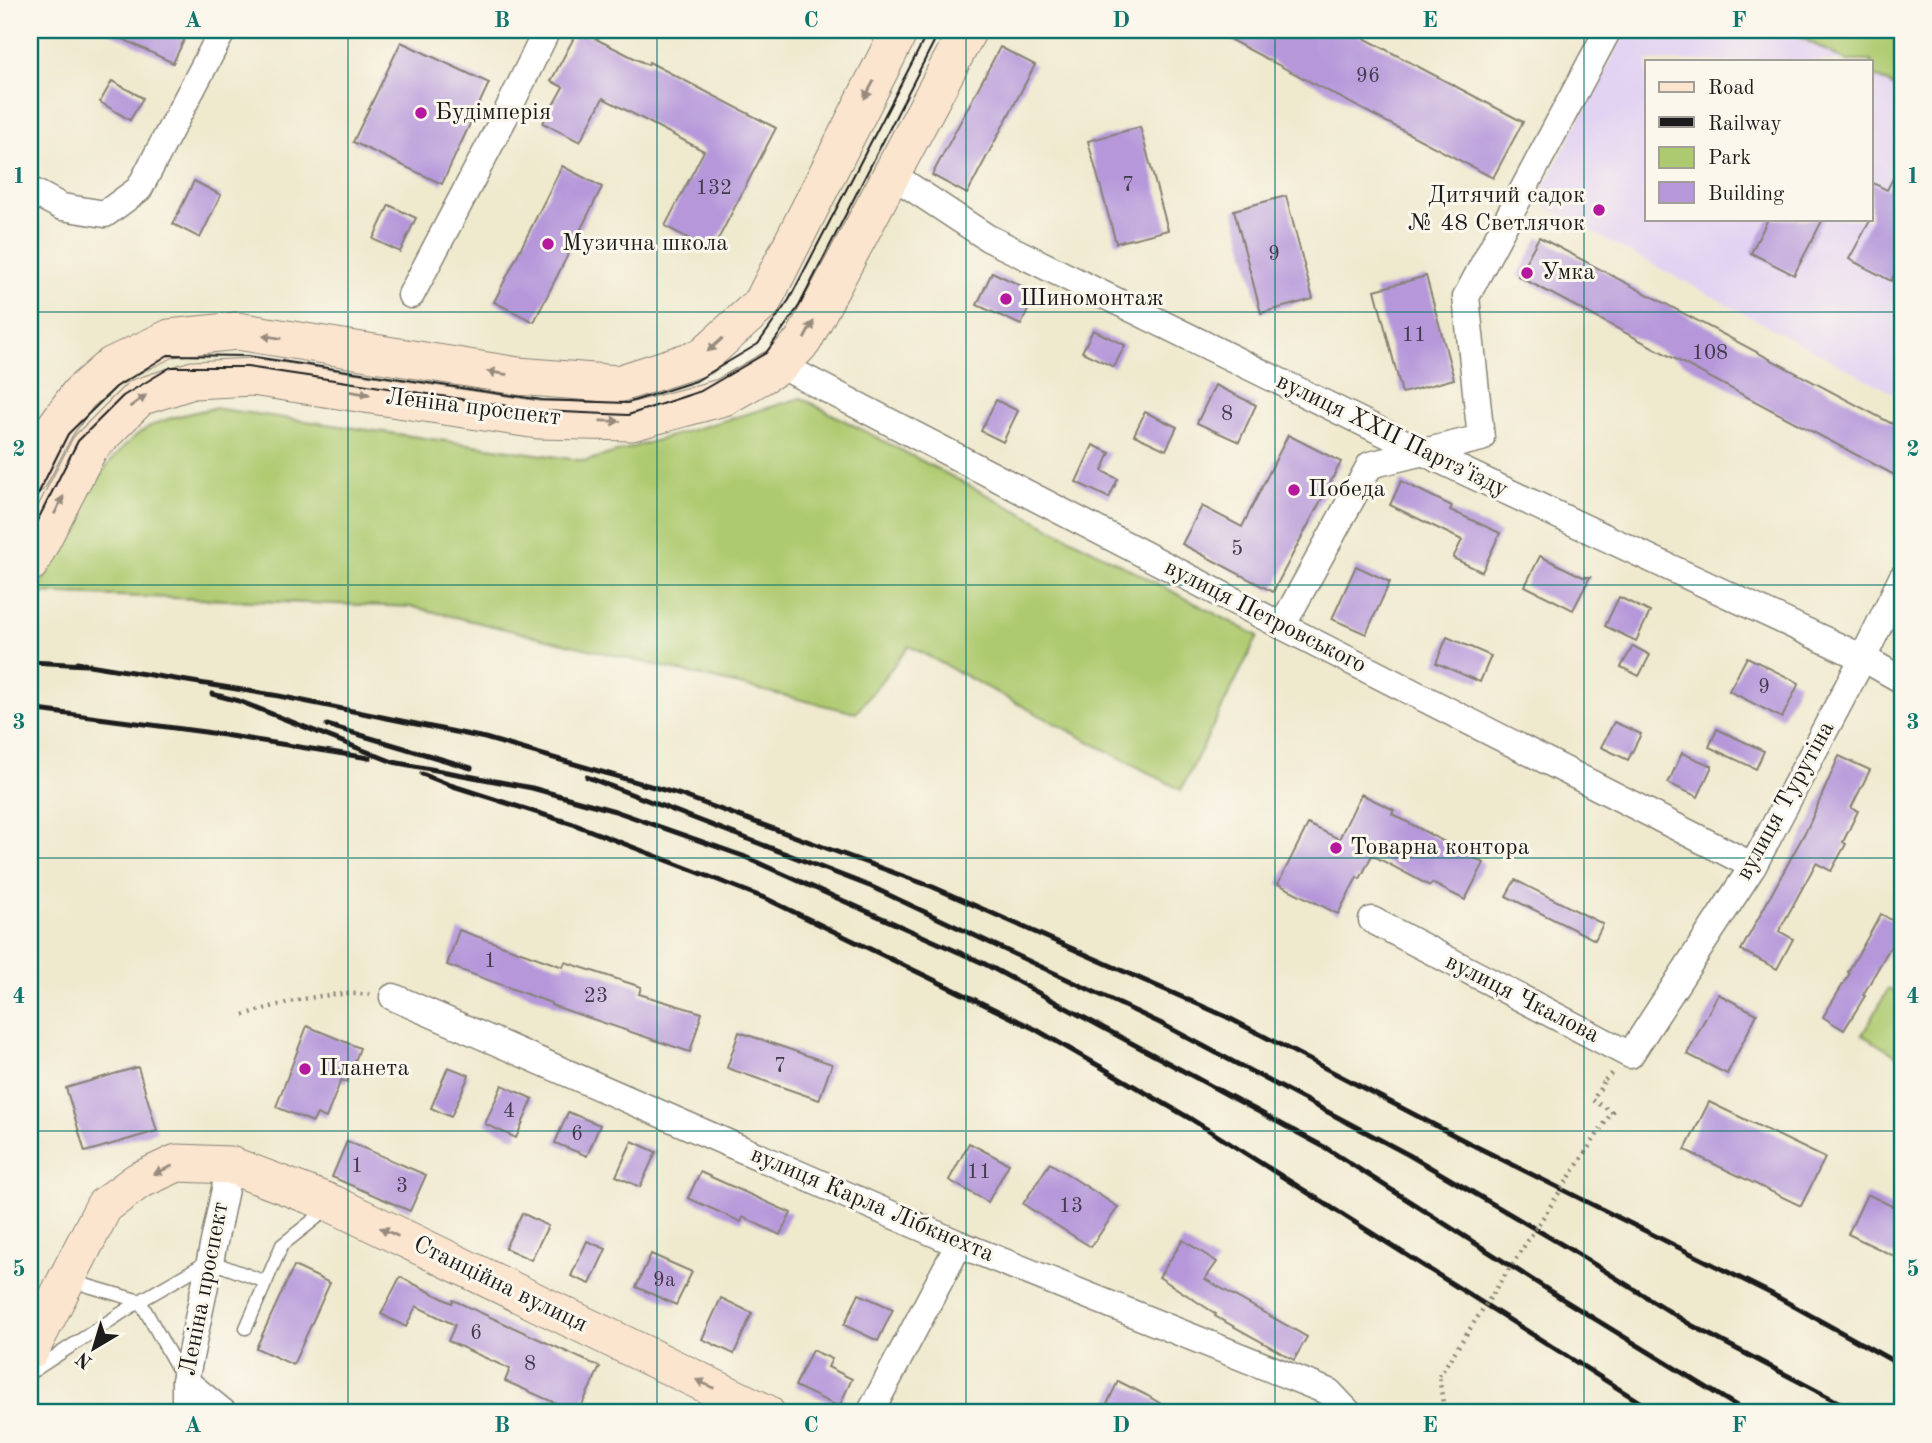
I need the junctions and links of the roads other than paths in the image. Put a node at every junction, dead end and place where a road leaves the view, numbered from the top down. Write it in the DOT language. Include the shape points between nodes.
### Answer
graph roads {
  1 [pos="223,30"];
  2 [pos="547,30"];
  3 [pos="900,30"];
  4 [pos="968,30"];
  5 [pos="1608,30"];
  6 [pos="891,174"];
  7 [pos="30,190"];
  8 [pos="411,295"];
  9 [pos="780,365"];
  10 [pos="1425,453"];
  11 [pos="30,476"];
  12 [pos="30,563"];
  13 [pos="1902,578"];
  14 [pos="1282,626"];
  15 [pos="1863,658"];
  16 [pos="1902,680"];
  17 [pos="1753,866"];
  18 [pos="1372,920"];
  19 [pos="393,997"];
  20 [pos="1657,1015"];
  21 [pos="230,1165"];
  22 [pos="333,1204"];
  23 [pos="959,1244"];
  24 [pos="209,1261"];
  25 [pos="66,1279"];
  26 [pos="266,1282"];
  27 [pos="140,1301"];
  28 [pos="246,1328"];
  29 [pos="30,1351"];
  30 [pos="30,1373"];
  31 [pos="185,1381"];
  32 [pos="186,1413"];
  33 [pos="224,1413"];
  34 [pos="766,1413"];
  35 [pos="870,1413"];
  36 [pos="1349,1413"];
  1 -- 7 [label="street" via="139,189 105,214 62,207"];
  2 -- 8 [label="street"];
  3 -- 11 [label="street, Леніна проспект, one-way" via="762,303 702,357 618,384 517,376 237,331 170,338 111,366 79,394"];
  4 -- 6 [label="street, Леніна проспект"];
  5 -- 10 [label="street" via="1466,297 1481,438"];
  9 -- 6 [label="street, Леніна проспект, one-way" via="803,341"];
  6 -- 10 [label="street, вулиця XXII Партз'їзду" via="988,238"];
  12 -- 9 [label="street, Леніна проспект, one-way" via="89,448 140,397 193,380 252,377 538,420 632,422 724,397"];
  9 -- 14 [label="street, вулиця Петровського"];
  10 -- 14 [label="street" via="1370,465"];
  10 -- 15 [label="street, вулиця XXII Партз'їзду"];
  13 -- 15 [label="street, вулиця Турутіна"];
  14 -- 17 [label="street, вулиця Петровського"];
  15 -- 16 [label="street, вулиця XXII Партз'їзду"];
  15 -- 17 [label="street, вулиця Турутіна"];
  17 -- 20 [label="street, вулиця Турутіна"];
  18 -- 20 [label="street, вулиця Чкалова" via="1630,1055"];
  19 -- 23 [label="street, вулиця Карла Лібкнехта"];
  21 -- 22 [label="street, Станційна вулиця"];
  21 -- 24 [label="street, Леніна проспект"];
  21 -- 25 [label="street, Станційна вулиця, one-way" via="177,1163 138,1181 104,1206"];
  22 -- 26 [label="lane" via="282,1245"];
  34 -- 22 [label="street, Станційна вулиця, one-way"];
  23 -- 35 [label="street"];
  23 -- 36 [label="street, вулиця Карла Лібкнехта" via="1329,1392"];
  24 -- 26 [label="lane"];
  24 -- 27 [label="lane"];
  24 -- 31 [label="street, Леніна проспект"];
  25 -- 27 [label="lane"];
  25 -- 29 [label="street, Станційна вулиця"];
  26 -- 28 [label="lane"];
  27 -- 30 [label="lane"];
  27 -- 31 [label="lane"];
  31 -- 32 [label="street, Леніна проспект"];
  31 -- 33 [label="street"];
}
